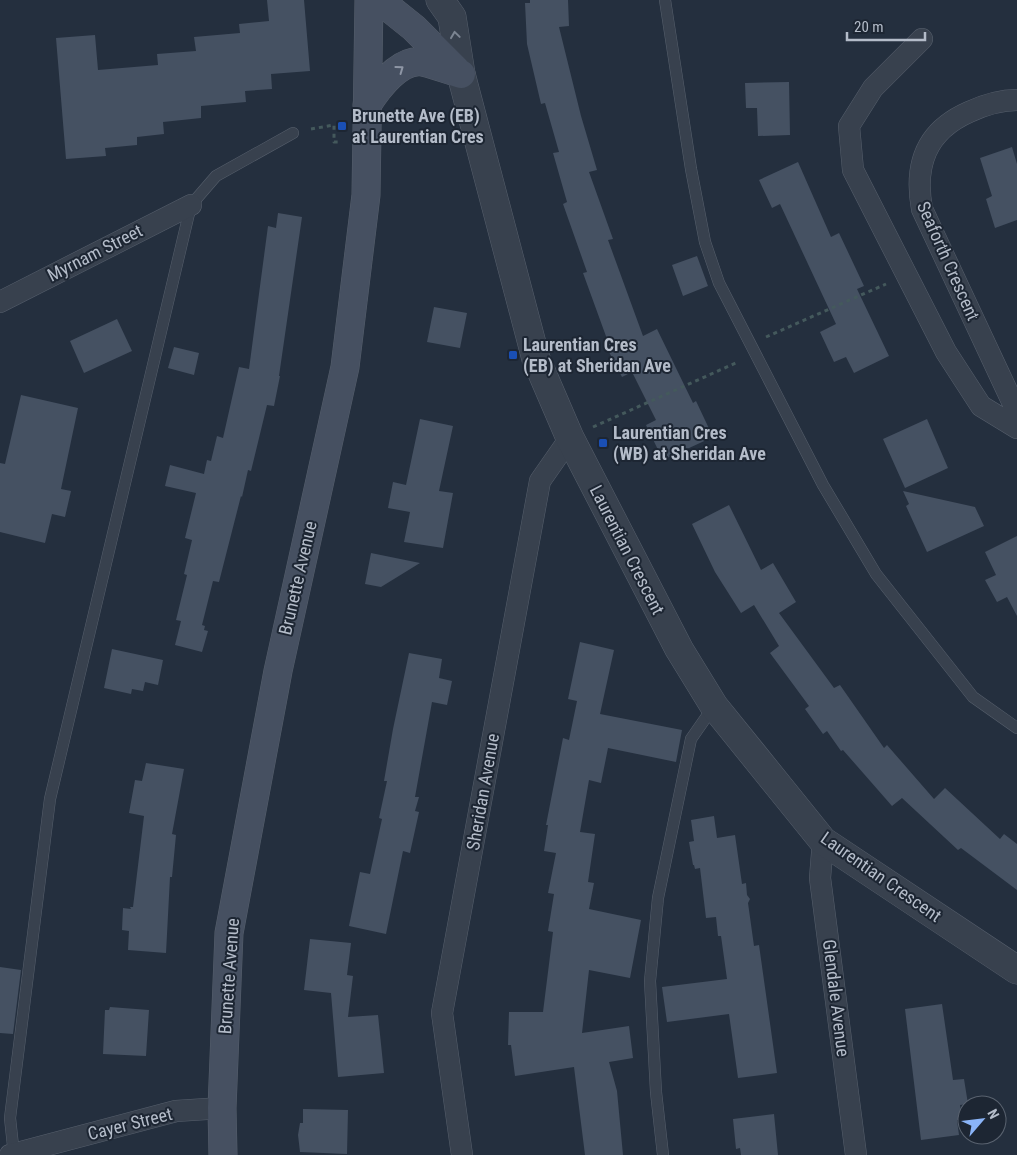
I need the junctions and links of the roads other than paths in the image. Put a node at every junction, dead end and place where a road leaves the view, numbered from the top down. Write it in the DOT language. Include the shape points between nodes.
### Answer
graph roads {
  1 [pos="368,0"];
  2 [pos="379,0"];
  3 [pos="440,0"];
  4 [pos="665,0"];
  5 [pos="922,39"];
  6 [pos="461,74"];
  7 [pos="1017,100"];
  8 [pos="367,105"];
  9 [pos="293,133"];
  10 [pos="191,205"];
  11 [pos="0,302"];
  12 [pos="1017,412"];
  13 [pos="1017,428"];
  14 [pos="570,438"];
  15 [pos="714,706"];
  16 [pos="1017,728"];
  17 [pos="823,841"];
  18 [pos="1017,970"];
  19 [pos="222,1108"];
  20 [pos="13,1155"];
  21 [pos="222,1155"];
  22 [pos="462,1155"];
  23 [pos="663,1155"];
  24 [pos="856,1155"];
  1 -- 8 [label="main road, Brunette Avenue"];
  2 -- 6 [label="main road" via="414,28"];
  6 -- 3 [label="street, Laurentian Crescent, one-way" via="452,17"];
  4 -- 16 [label="lane" via="691,169 705,242 719,282 823,485 876,574 972,697"];
  5 -- 13 [label="street" via="874,88 849,126 854,170 946,352 981,406"];
  8 -- 6 [label="main road, one-way" via="392,74 406,64 422,62"];
  6 -- 14 [label="street, Laurentian Crescent" via="536,359"];
  7 -- 12 [label="street, Seaforth Crescent" via="974,109 942,127 924,155 918,190 922,209"];
  8 -- 19 [label="main road, Brunette Avenue" via="366,195 345,367 278,671 229,933"];
  9 -- 10 [label="lane" via="216,176"];
  10 -- 11 [label="street, Myrnam Street"];
  10 -- 20 [label="lane" via="50,799 10,1118"];
  14 -- 15 [label="street, Laurentian Crescent" via="675,641"];
  14 -- 22 [label="street, Sheridan Avenue" via="540,481 442,1013"];
  15 -- 17 [label="street, Laurentian Crescent"];
  15 -- 23 [label="lane" via="691,739 658,898 650,981"];
  17 -- 18 [label="street, Laurentian Crescent"];
  17 -- 24 [label="street, Glendale Avenue" via="820,878"];
  19 -- 20 [label="street, Cayer Street" via="176,1111"];
  19 -- 21 [label="main road, Brunette Avenue"];
}
